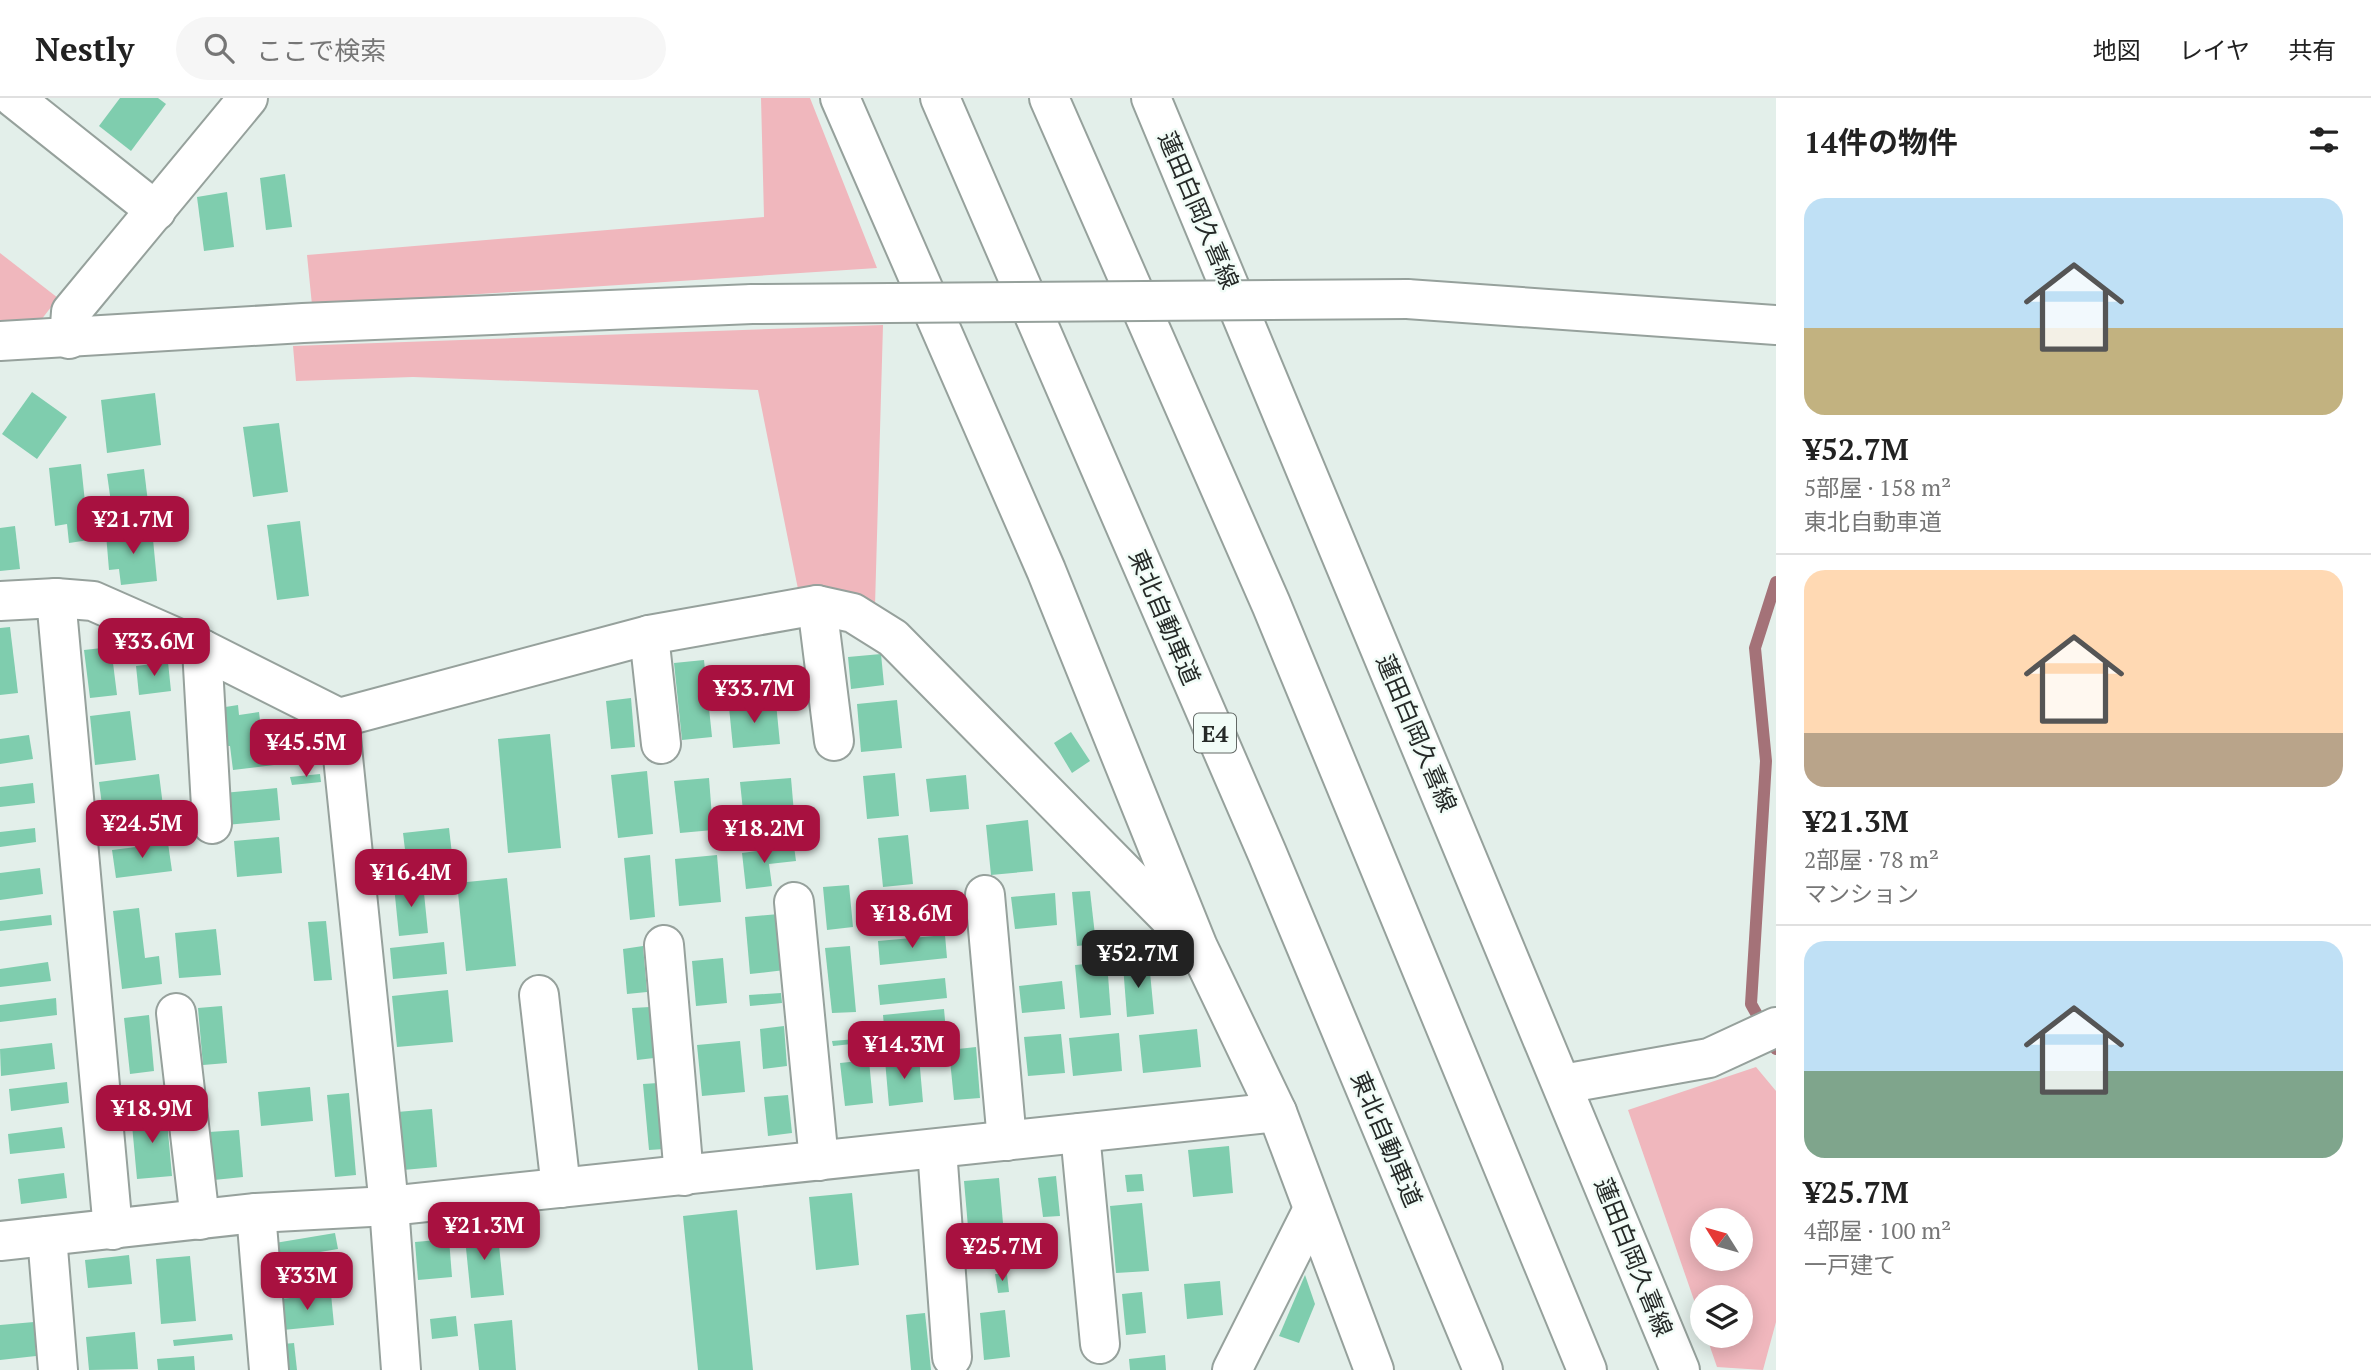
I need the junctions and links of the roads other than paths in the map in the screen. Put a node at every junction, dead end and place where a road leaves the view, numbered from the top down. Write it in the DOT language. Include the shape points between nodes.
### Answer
graph roads {
  1 [pos="14,98"];
  2 [pos="248,98"];
  3 [pos="840,98"];
  4 [pos="940,98"];
  5 [pos="1049,98"];
  6 [pos="1151,98"];
  7 [pos="156,211"];
  8 [pos="1776,324"];
  9 [pos="69,339"];
  10 [pos="0,341"];
  11 [pos="56,598"];
  12 [pos="0,601"];
  13 [pos="817,605"];
  14 [pos="649,635"];
  15 [pos="202,649"];
  16 [pos="339,718"];
  17 [pos="834,741"];
  18 [pos="661,744"];
  19 [pos="212,824"];
  20 [pos="985,895"];
  21 [pos="794,902"];
  22 [pos="664,945"];
  23 [pos="1198,947"];
  24 [pos="539,995"];
  25 [pos="176,1013"];
  26 [pos="1776,1027"];
  27 [pos="1563,1084"];
  28 [pos="1277,1112"];
  29 [pos="1080,1133"];
  30 [pos="1007,1141"];
  31 [pos="937,1149"];
  32 [pos="819,1161"];
  33 [pos="684,1176"];
  34 [pos="561,1188"];
  35 [pos="389,1206"];
  36 [pos="1312,1211"];
  37 [pos="256,1213"];
  38 [pos="200,1220"];
  39 [pos="113,1230"];
  40 [pos="47,1236"];
  41 [pos="0,1241"];
  42 [pos="1100,1344"];
  43 [pos="952,1357"];
  44 [pos="58,1370"];
  45 [pos="270,1370"];
  46 [pos="401,1370"];
  47 [pos="1232,1370"];
  48 [pos="1374,1370"];
  49 [pos="1482,1370"];
  50 [pos="1587,1370"];
  51 [pos="1680,1370"];
  1 -- 7 [label="main road"];
  2 -- 7 [label="main road"];
  3 -- 23 [label="main road" via="1046,570"];
  4 -- 49 [label="main road, 東北自動車道 / E4" via="1277,877"];
  5 -- 50 [label="main road" via="1271,604"];
  6 -- 27 [label="main road, 蓮田白岡久喜線"];
  7 -- 9 [label="main road" via="71,312"];
  8 -- 9 [label="main road, bridge" via="1407,299 752,304 303,323"];
  9 -- 10 [label="main road"];
  11 -- 12 [label="main road"];
  11 -- 15 [label="main road" via="93,601"];
  11 -- 39 [label="main road"];
  13 -- 14 [label="main road"];
  13 -- 17 [label="main road"];
  13 -- 23 [label="main road" via="853,613 893,638"];
  14 -- 16 [label="main road"];
  14 -- 18 [label="main road"];
  15 -- 16 [label="main road"];
  15 -- 19 [label="main road"];
  16 -- 35 [label="main road"];
  20 -- 30 [label="main road"];
  21 -- 32 [label="main road"];
  22 -- 33 [label="main road"];
  23 -- 28 [label="main road"];
  24 -- 34 [label="main road"];
  25 -- 38 [label="main road"];
  26 -- 27 [label="main road" via="1709,1058"];
  27 -- 51 [label="main road, 蓮田白岡久喜線"];
  28 -- 29 [label="main road"];
  28 -- 36 [label="main road"];
  29 -- 30 [label="main road"];
  29 -- 42 [label="main road"];
  30 -- 31 [label="main road"];
  31 -- 32 [label="main road"];
  31 -- 43 [label="main road"];
  32 -- 33 [label="main road"];
  33 -- 34 [label="main road"];
  34 -- 35 [label="main road"];
  35 -- 37 [label="main road"];
  35 -- 46 [label="main road"];
  36 -- 47 [label="main road"];
  36 -- 48 [label="main road"];
  37 -- 38 [label="main road"];
  37 -- 45 [label="main road"];
  38 -- 39 [label="main road"];
  39 -- 40 [label="main road"];
  40 -- 41 [label="main road"];
  40 -- 44 [label="main road"];
}
